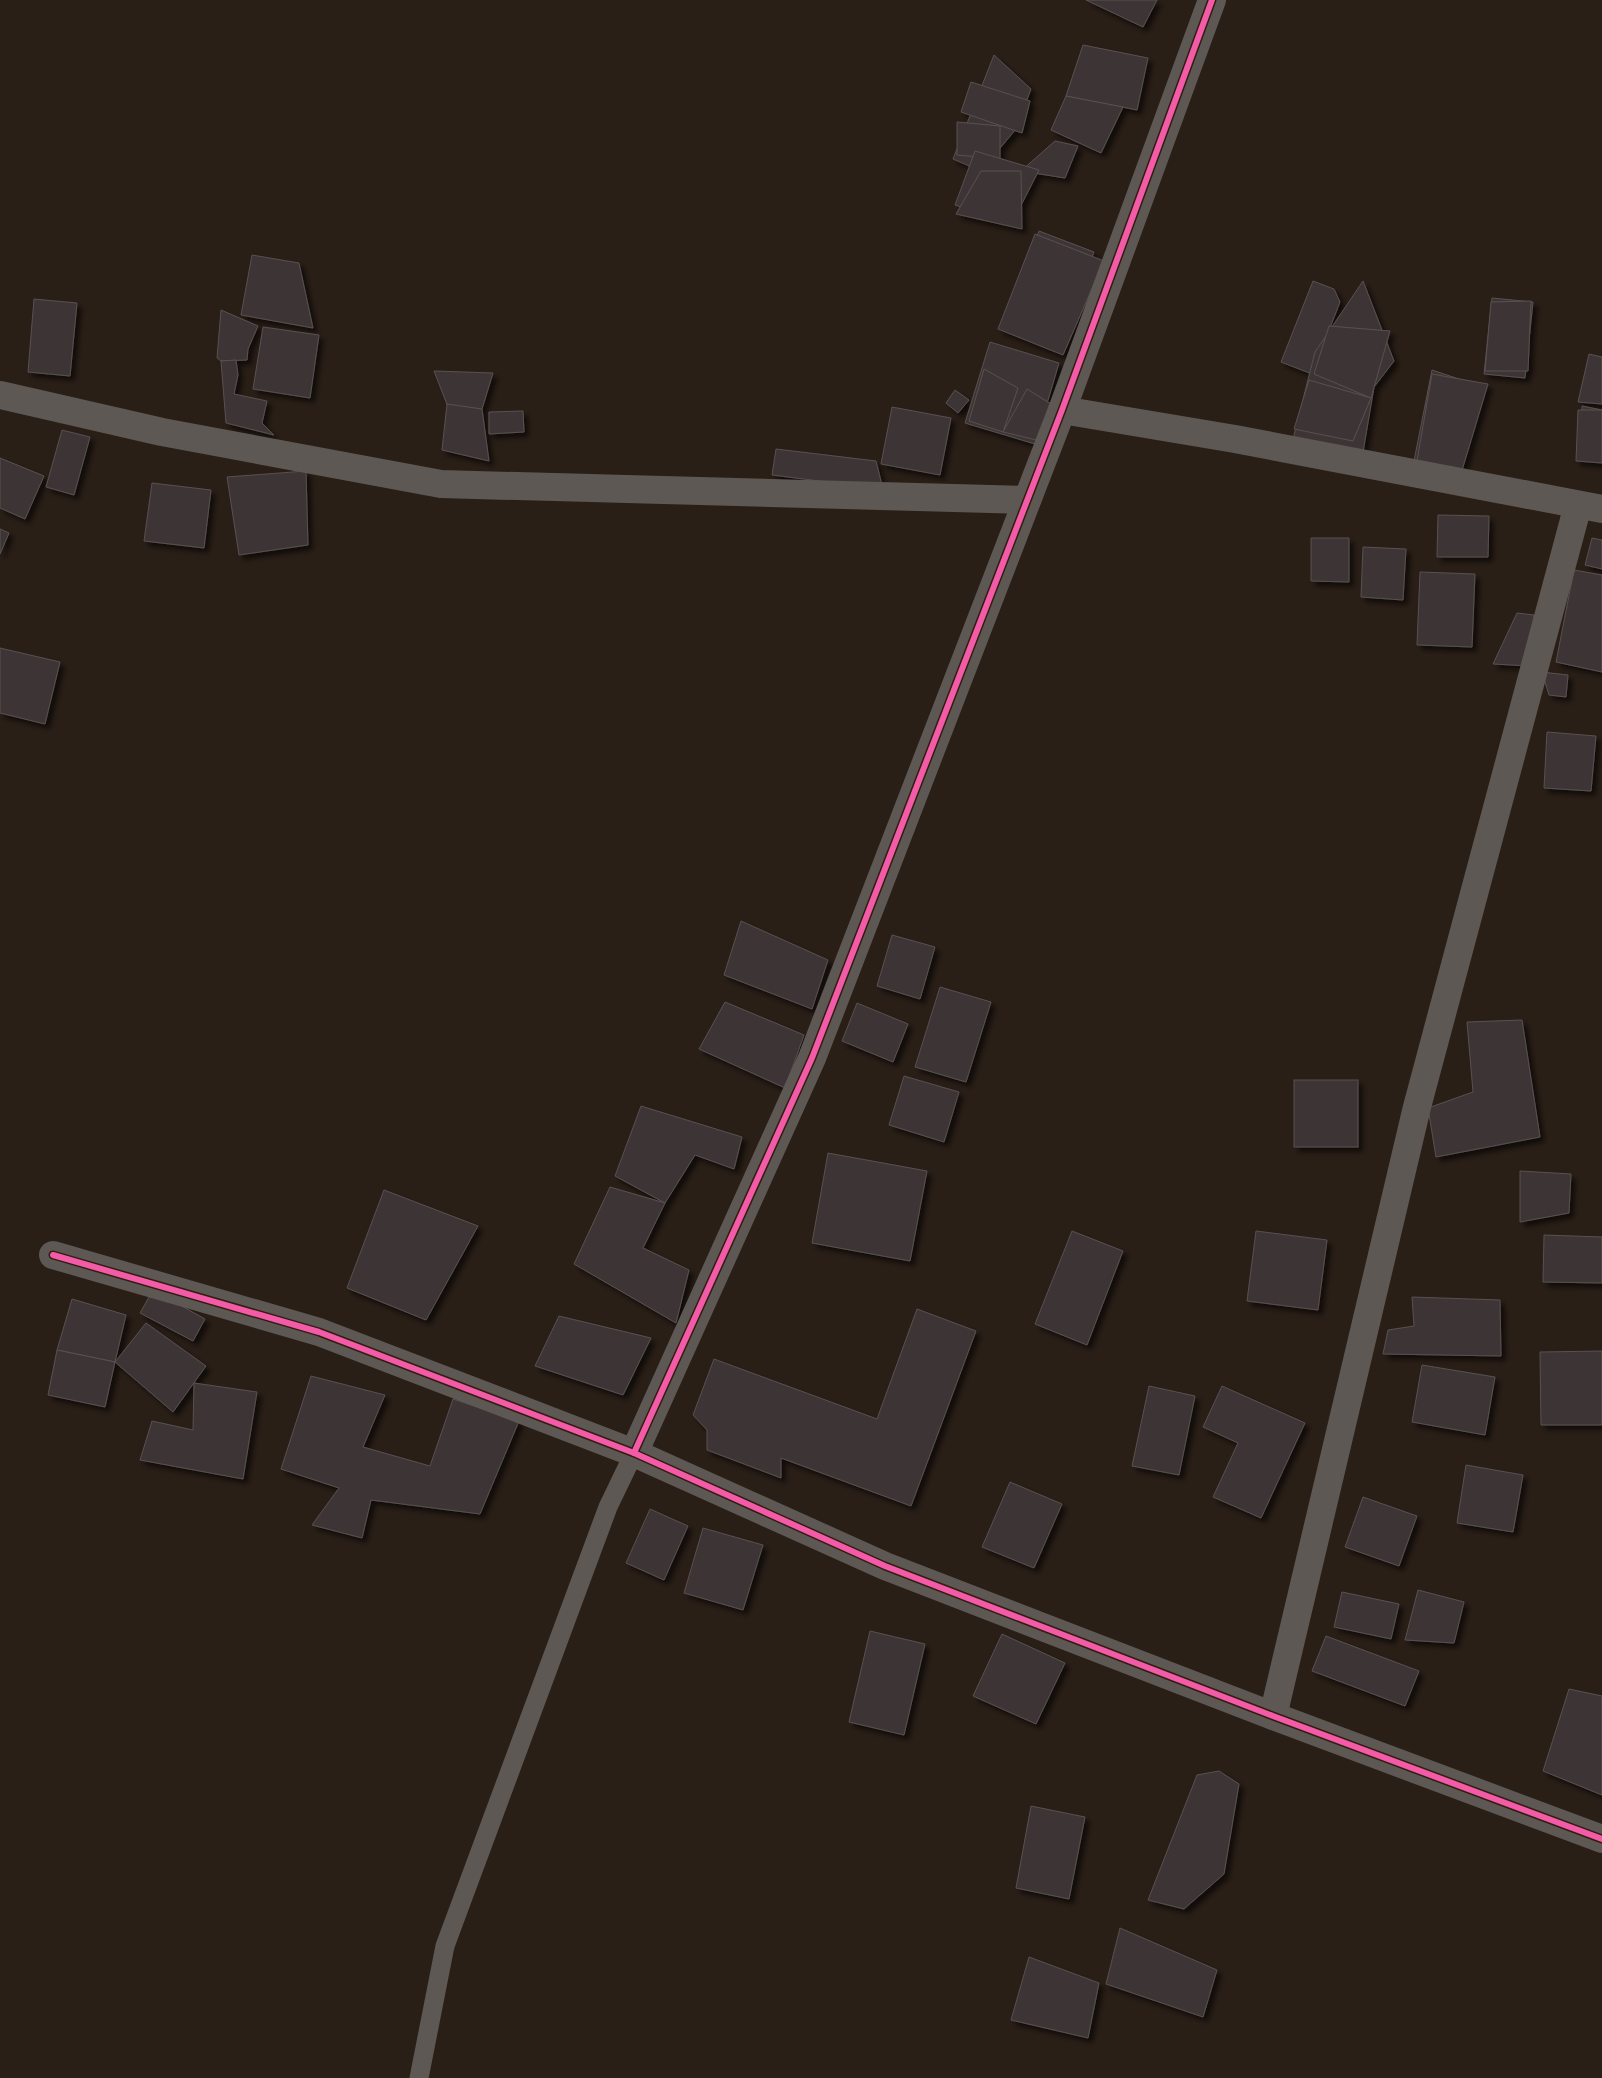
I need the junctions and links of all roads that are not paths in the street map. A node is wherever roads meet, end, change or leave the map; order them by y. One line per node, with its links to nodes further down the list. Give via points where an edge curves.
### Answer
1 (1212, 0): 3 (street)
2 (0, 395): 4 (street, via 162,432 441,484)
3 (1062, 410): 4 (street); 5 (street, via 1235,439)
4 (1027, 500): 7 (street, via 812,1058)
5 (1590, 507): 8 (street, via 1416,1107)
6 (53, 1255): 7 (street, via 319,1332)
7 (634, 1453): 8 (street, via 885,1566); 10 (lane, via 608,1507 444,1946)
8 (1274, 1716): 9 (street)
9 (1602, 1838)
10 (419, 2078)

